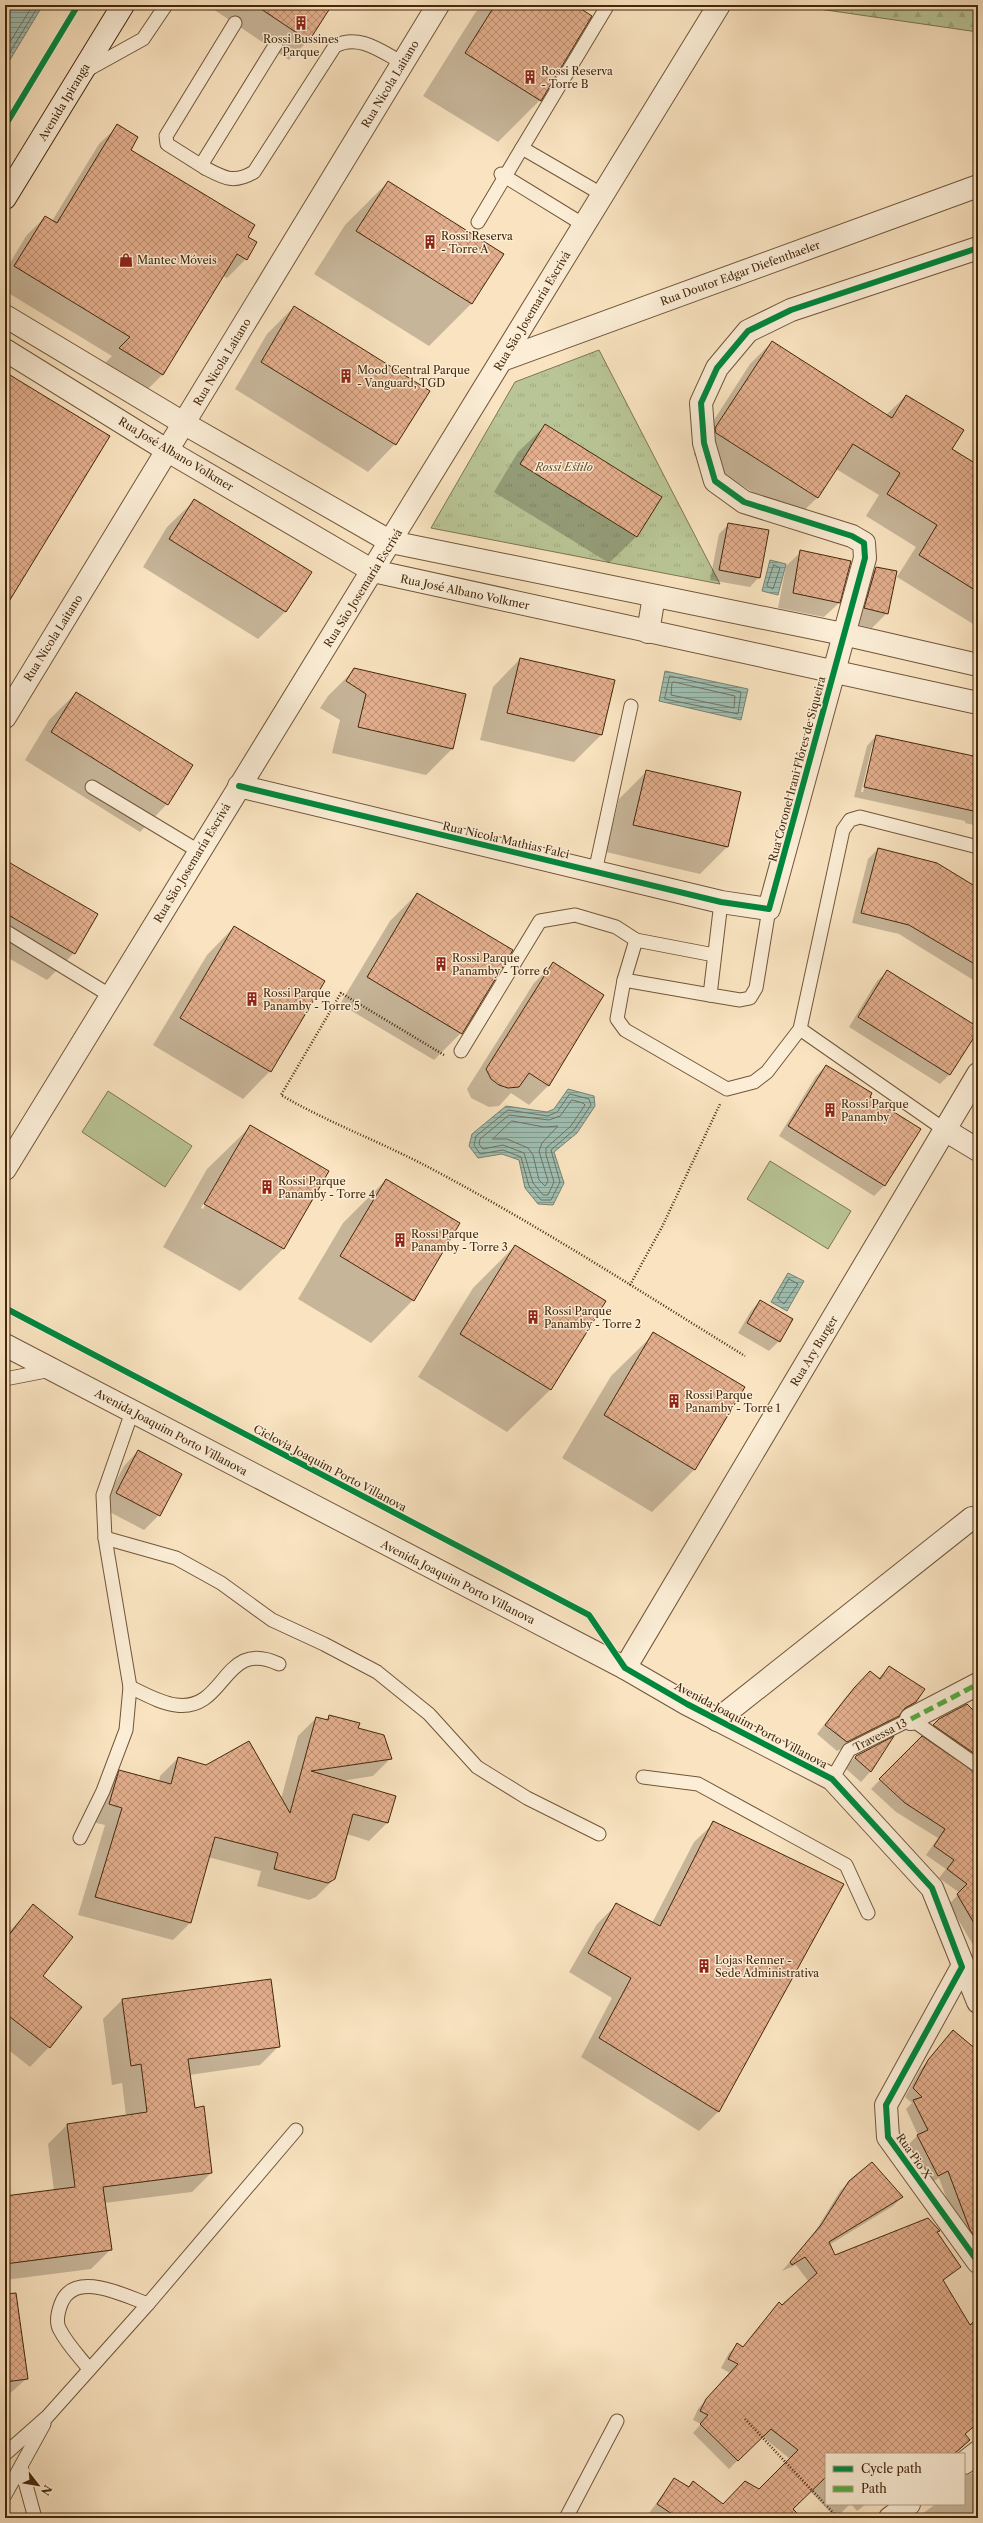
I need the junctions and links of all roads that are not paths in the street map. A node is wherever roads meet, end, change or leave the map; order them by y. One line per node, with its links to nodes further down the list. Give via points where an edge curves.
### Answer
1 (122, 5): 9 (street, Avenida Ipiranga)
2 (166, 5): 9 (lane, via 143,39)
3 (438, 5): 8 (street, Rua Nicola Laitano)
4 (605, 5): 10 (lane, via 606,8)
5 (719, 5): 14 (street, Rua São Josemaría Escrivá)
6 (235, 23): 11 (lane, via 166,136 167,144)
7 (276, 44): 11 (lane, via 206,155 203,162)
8 (402, 63): 11 (lane, via 364,42 342,42 335,46 254,172 237,180 226,180); 22 (street, Rua Nicola Laitano)
9 (82, 72): 15 (street, Avenida Ipiranga)
10 (522, 148): 12 (lane); 14 (lane)
11 (205, 168)
12 (503, 175): 16 (lane); 17 (lane)
13 (978, 186): 21 (street, Rua Doutor Edgar Diefenthaeler)
14 (603, 195): 17 (street, Rua São Josemaría Escrivá)
15 (5, 198)
16 (478, 222)
17 (584, 225): 21 (street, Rua São Josemaría Escrivá)
18 (978, 248): 28 (street, Rua Coronel Irani Flôres de Siqueira, via 791,310 748,331 717,368 701,403 704,443 715,481 744,502 852,536 864,543 866,558)
19 (5, 316): 22 (street)
20 (5, 350): 23 (street, Rua José Albano Volkmer)
21 (502, 360): 24 (street, Rua São Josemaría Escrivá)
22 (185, 424): 23 (street, Rua Nicola Laitano); 24 (street)
23 (168, 451): 25 (street, Rua José Albano Volkmer); 33 (street, Rua Nicola Laitano)
24 (391, 542): 25 (street, Rua São Josemaría Escrivá); 26 (street)
25 (373, 571): 27 (street, Rua José Albano Volkmer); 34 (street, Rua São Josemaría Escrivá)
26 (654, 596): 27 (street); 28 (street)
27 (648, 632): 30 (street, Rua José Albano Volkmer)
28 (843, 634): 29 (street); 30 (street, Rua Coronel Irani Flôres de Siqueira)
29 (978, 665)
30 (834, 673): 31 (street, Rua José Albano Volkmer); 40 (street, Rua Coronel Irani Flôres de Siqueira)
31 (978, 703)
32 (631, 706): 38 (lane)
33 (5, 717)
34 (239, 786): 37 (street, Rua São Josemaría Escrivá); 38 (street, Rua Nicola Mathias Falci)
35 (92, 787): 37 (lane)
36 (978, 847): 47 (lane, via 860,817 850,820 842,830)
37 (200, 852): 46 (street, Rua São Josemaría Escrivá)
38 (595, 872): 39 (street, Rua Nicola Mathias Falci)
39 (721, 902): 40 (street, Rua Nicola Mathias Falci); 43 (lane)
40 (769, 910): 45 (lane, via 756,988 750,998 740,1000)
41 (5, 931): 46 (lane)
42 (636, 940): 43 (lane); 44 (lane); 48 (lane, via 616,927 575,915 540,921)
43 (714, 956): 45 (lane)
44 (624, 980): 45 (lane); 47 (lane, via 617,1019 625,1030 727,1089 754,1082 768,1072)
45 (710, 995)
46 (111, 996): 52 (street, Rua São Josemaría Escrivá)
47 (800, 1029): 50 (lane)
48 (461, 1051)
49 (978, 1074): 50 (street, Rua Ary Burger)
50 (945, 1130): 51 (street); 60 (street, Rua Ary Burger)
51 (978, 1150)
52 (5, 1170)
53 (5, 1344): 54 (street, Avenida Joaquim Porto Villanova)
54 (51, 1370): 55 (lane); 56 (street, Avenida Joaquim Porto Villanova)
55 (5, 1379)
56 (132, 1412): 58 (lane, via 104,1495); 60 (street, Avenida Joaquim Porto Villanova)
57 (972, 1518): 64 (street)
58 (105, 1538): 62 (lane); 68 (lane, via 176,1558 221,1583 272,1620 377,1672 429,1714 477,1767 527,1798)
59 (279, 1664): 62 (lane, via 268,1658 255,1656 244,1660 235,1666 211,1694 193,1704 177,1706 159,1701)
60 (625, 1668): 64 (street, Avenida Joaquim Porto Villanova)
61 (978, 1684): 63 (street)
62 (130, 1687): 69 (lane, via 126,1730 103,1791)
63 (911, 1719): 65 (lane, Travessa 13); 67 (lane, Travessa 13, via 849,1750)
64 (717, 1720): 67 (street, Avenida Joaquim Porto Villanova)
65 (978, 1766)
66 (643, 1778): 70 (lane, via 698,1784 846,1865)
67 (832, 1779): 71 (street, Avenida Joaquim Porto Villanova, via 932,1888)
68 (599, 1834)
69 (80, 1838)
70 (868, 1913)
71 (962, 1967): 72 (street, Avenida Joaquim Porto Villanova); 74 (street, Rua Pio X, via 886,2105 888,2138)
72 (978, 2002)
73 (296, 2130): 75 (lane)
74 (978, 2262)
75 (148, 2304): 76 (lane); 76 (lane, via 98,2286 78,2286 63,2298 57,2314 59,2329)
76 (89, 2369): 77 (lane)
77 (47, 2418): 80 (lane); 82 (lane)
78 (617, 2421): 86 (lane)
79 (978, 2452): 81 (street)
80 (5, 2454)
81 (965, 2462)
82 (21, 2466): 83 (lane); 85 (lane)
83 (5, 2495)
84 (908, 2505): 87 (street)
85 (35, 2518)
86 (566, 2518)
87 (890, 2518)

